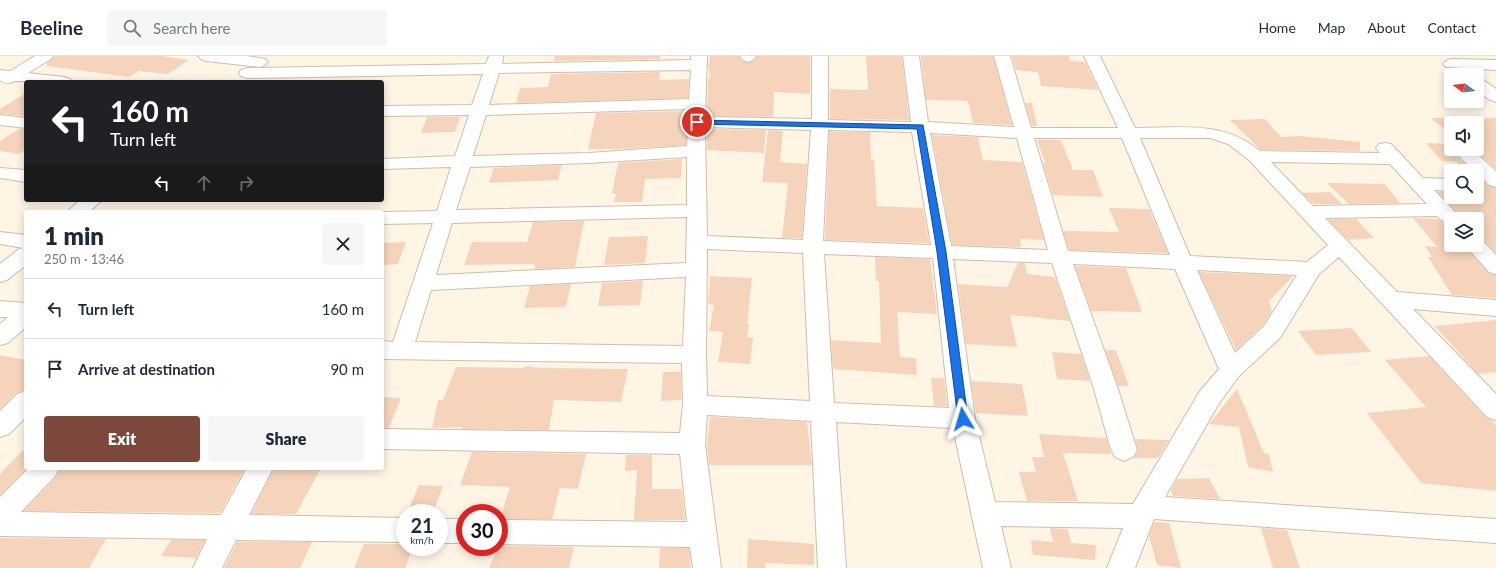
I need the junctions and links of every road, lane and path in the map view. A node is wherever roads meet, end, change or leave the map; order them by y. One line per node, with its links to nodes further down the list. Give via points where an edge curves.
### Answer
1 (46, 56): 14 (street)
2 (206, 56): 7 (street)
3 (820, 56): 23 (street)
4 (911, 56): 24 (street)
5 (1002, 56): 25 (street)
6 (1092, 56): 26 (street)
7 (264, 59): 13 (street)
8 (699, 60): 10 (street); 20 (street)
9 (1446, 60): 11 (street); 12 (street)
10 (494, 63): 13 (street); 18 (street)
11 (1496, 65)
12 (1457, 68)
13 (242, 78)
14 (4, 79): 15 (street)
15 (24, 80)
16 (1484, 88): 17 (street)
17 (1496, 97)
18 (479, 110): 19 (street); 20 (street); 32 (street)
19 (384, 111)
20 (698, 113): 23 (street); 28 (street)
21 (0, 120): 22 (street)
22 (24, 123)
23 (820, 124): 24 (street); 52 (street)
24 (920, 127): 25 (street); 54 (street)
25 (1025, 133): 26 (street); 57 (street)
26 (1129, 133): 29 (street, via 1210,133 1227,136); 58 (street)
27 (1382, 145): 31 (street)
28 (696, 151): 32 (street, via 589,158); 43 (street)
29 (1255, 156): 31 (street); 44 (street)
30 (1469, 156): 36 (street)
31 (1395, 158): 37 (street)
32 (462, 161): 33 (street); 47 (street)
33 (384, 164)
34 (0, 174): 35 (street)
35 (24, 176)
36 (1496, 181)
37 (1418, 183): 38 (street); 45 (street)
38 (1444, 185)
39 (1484, 186): 40 (street)
40 (1496, 187)
41 (90, 202): 42 (street)
42 (80, 210)
43 (696, 211): 47 (street); 51 (street)
44 (1307, 212): 46 (street); 53 (street)
45 (1445, 212)
46 (1444, 214)
47 (444, 216): 48 (street); 63 (street)
48 (384, 218)
49 (0, 238): 50 (street)
50 (24, 242)
51 (697, 242): 52 (street); 60 (street)
52 (813, 246): 54 (street); 76 (street)
53 (1339, 246): 61 (street); 64 (street)
54 (942, 252): 57 (street); 77 (street)
55 (1482, 252): 59 (street)
56 (24, 256): 62 (street)
57 (1060, 257): 58 (street); 81 (street, via 1106,389)
58 (1183, 263): 61 (street); 72 (street)
59 (1496, 267)
60 (696, 269): 63 (street); 71 (street)
61 (1312, 269): 72 (street, via 1272,332)
62 (0, 275)
63 (423, 283): 70 (street)
64 (1390, 298): 65 (street); 75 (street)
65 (1496, 308)
66 (0, 309): 67 (street)
67 (24, 311)
68 (24, 316): 69 (street)
69 (0, 337)
70 (392, 350): 71 (street)
71 (694, 355): 74 (street)
72 (1232, 370): 84 (street, via 1209,398)
73 (24, 404): 78 (street)
74 (695, 405): 76 (street); 80 (street)
75 (1496, 410)
76 (822, 411): 77 (street); 95 (street)
77 (963, 419): 85 (street)
78 (0, 427)
79 (384, 439): 80 (street)
80 (692, 444): 92 (street)
81 (1124, 450)
82 (44, 470): 86 (street)
83 (259, 470): 88 (street)
84 (1144, 511): 85 (street); 90 (street); 97 (street)
85 (985, 514): 96 (street)
86 (0, 515)
87 (0, 524): 88 (street)
88 (228, 527): 89 (street); 93 (street)
89 (396, 530)
90 (1496, 531)
91 (508, 532): 92 (street)
92 (702, 536): 94 (street)
93 (206, 568)
94 (707, 568)
95 (832, 568)
96 (997, 568)
97 (1121, 568)

